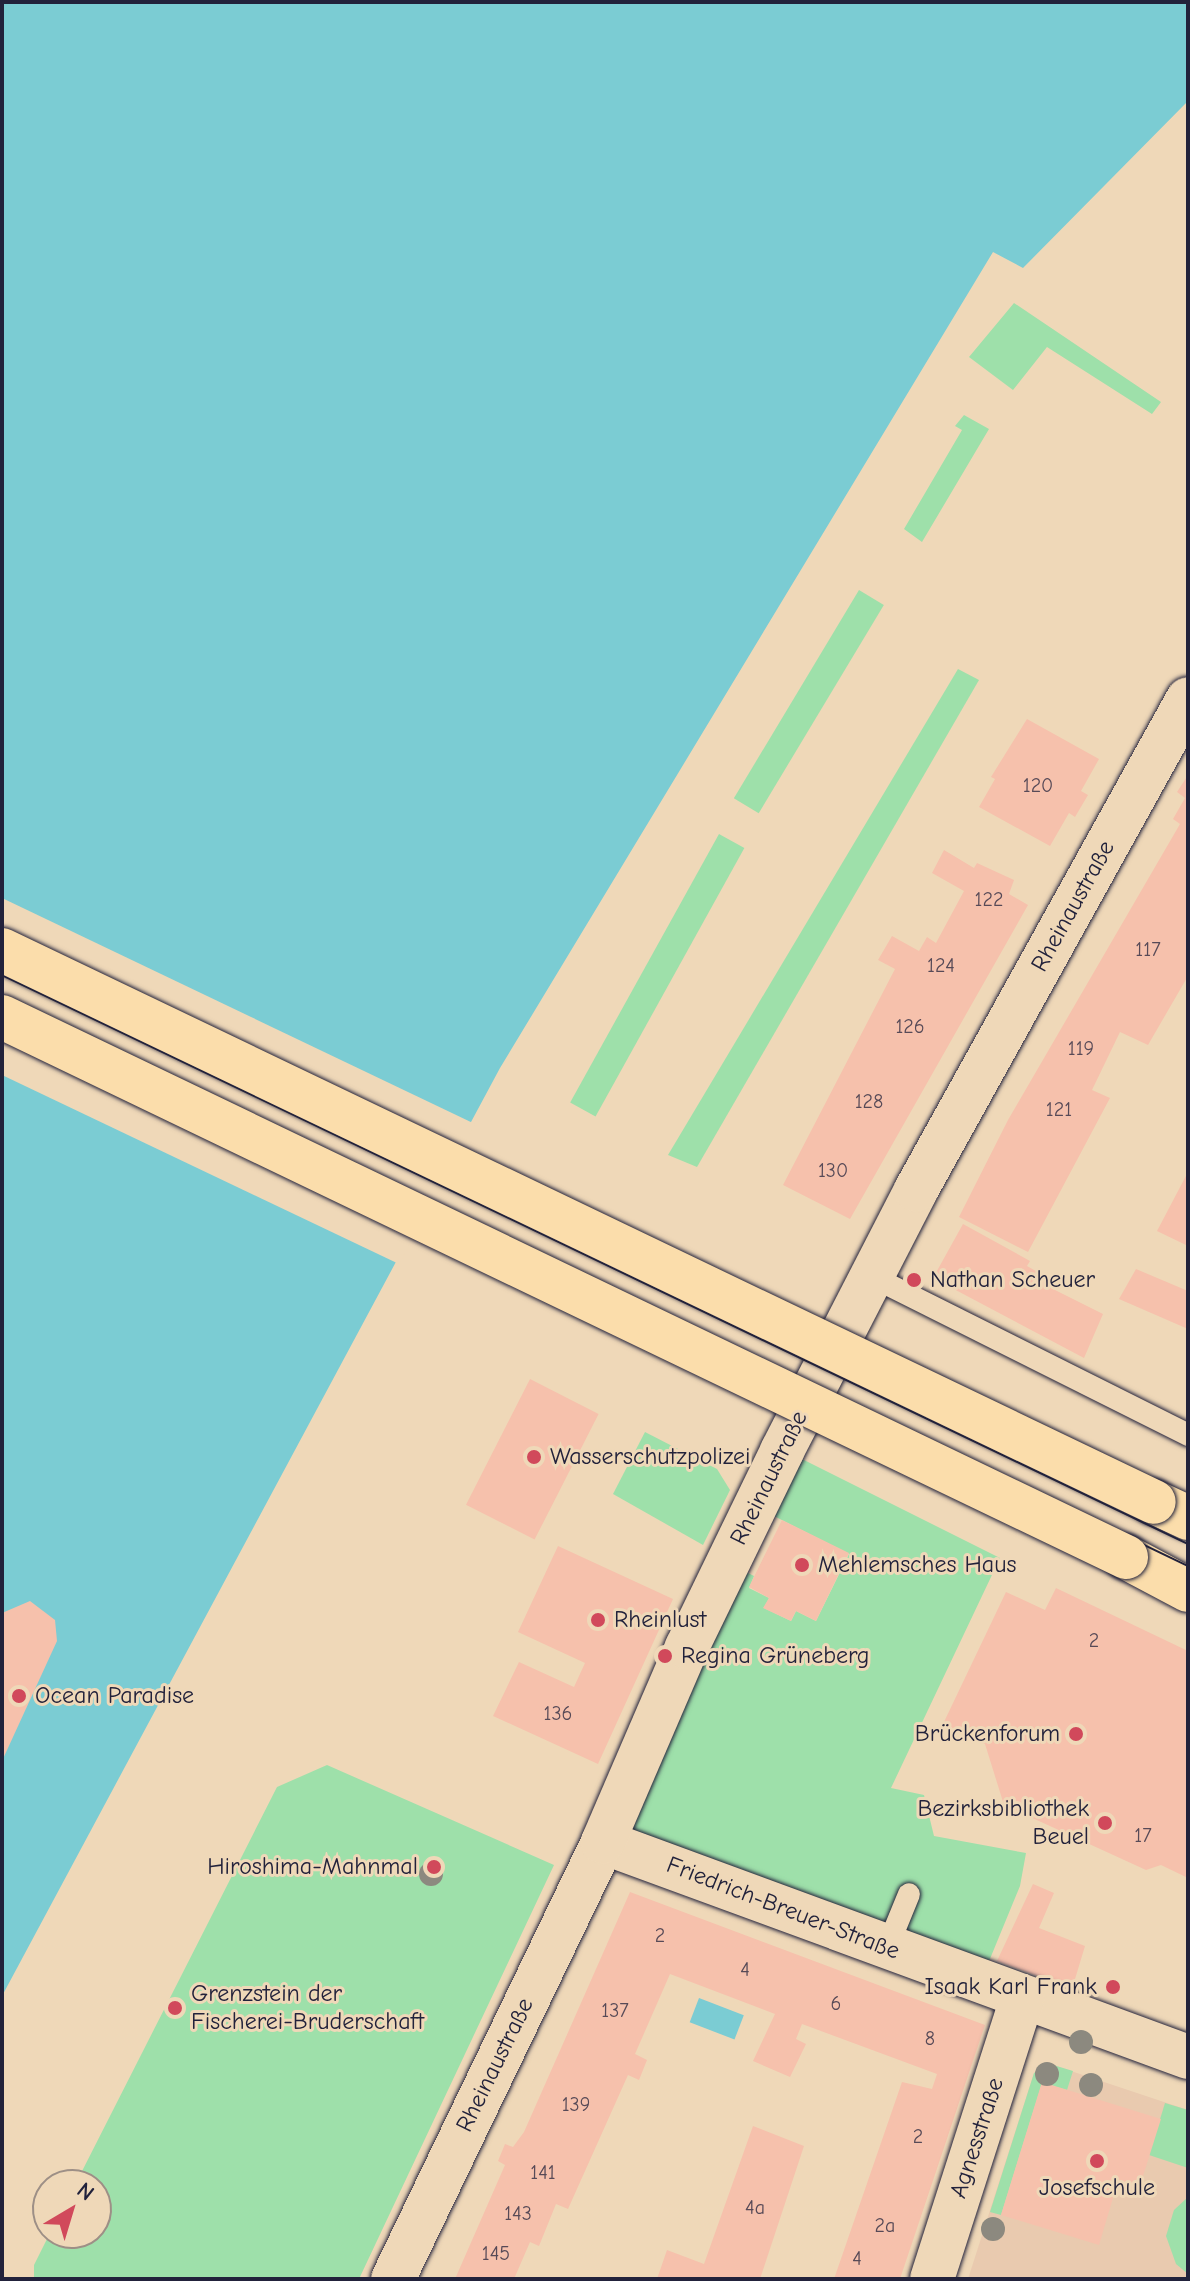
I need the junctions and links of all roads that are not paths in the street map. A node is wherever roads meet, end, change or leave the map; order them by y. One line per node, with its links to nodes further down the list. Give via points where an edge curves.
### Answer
1 (1188, 699): 4 (street, Rheinaustraße)
2 (2, 950): 6 (main road, bridge)
3 (2, 1017): 7 (main road, bridge)
4 (871, 1276): 5 (lane); 8 (street, Rheinaustraße, via 687,1647)
5 (1188, 1435)
6 (1171, 1510)
7 (1188, 1590)
8 (603, 1842): 10 (street, Friedrich-Breuer-Straße); 13 (street, Rheinaustraße)
9 (909, 1894): 10 (lane)
10 (887, 1948): 11 (street, Friedrich-Breuer-Straße)
11 (1022, 1998): 12 (street, Friedrich-Breuer-Straße); 14 (street, Agnesstraße)
12 (1188, 2057)
13 (393, 2279)
14 (932, 2279)

